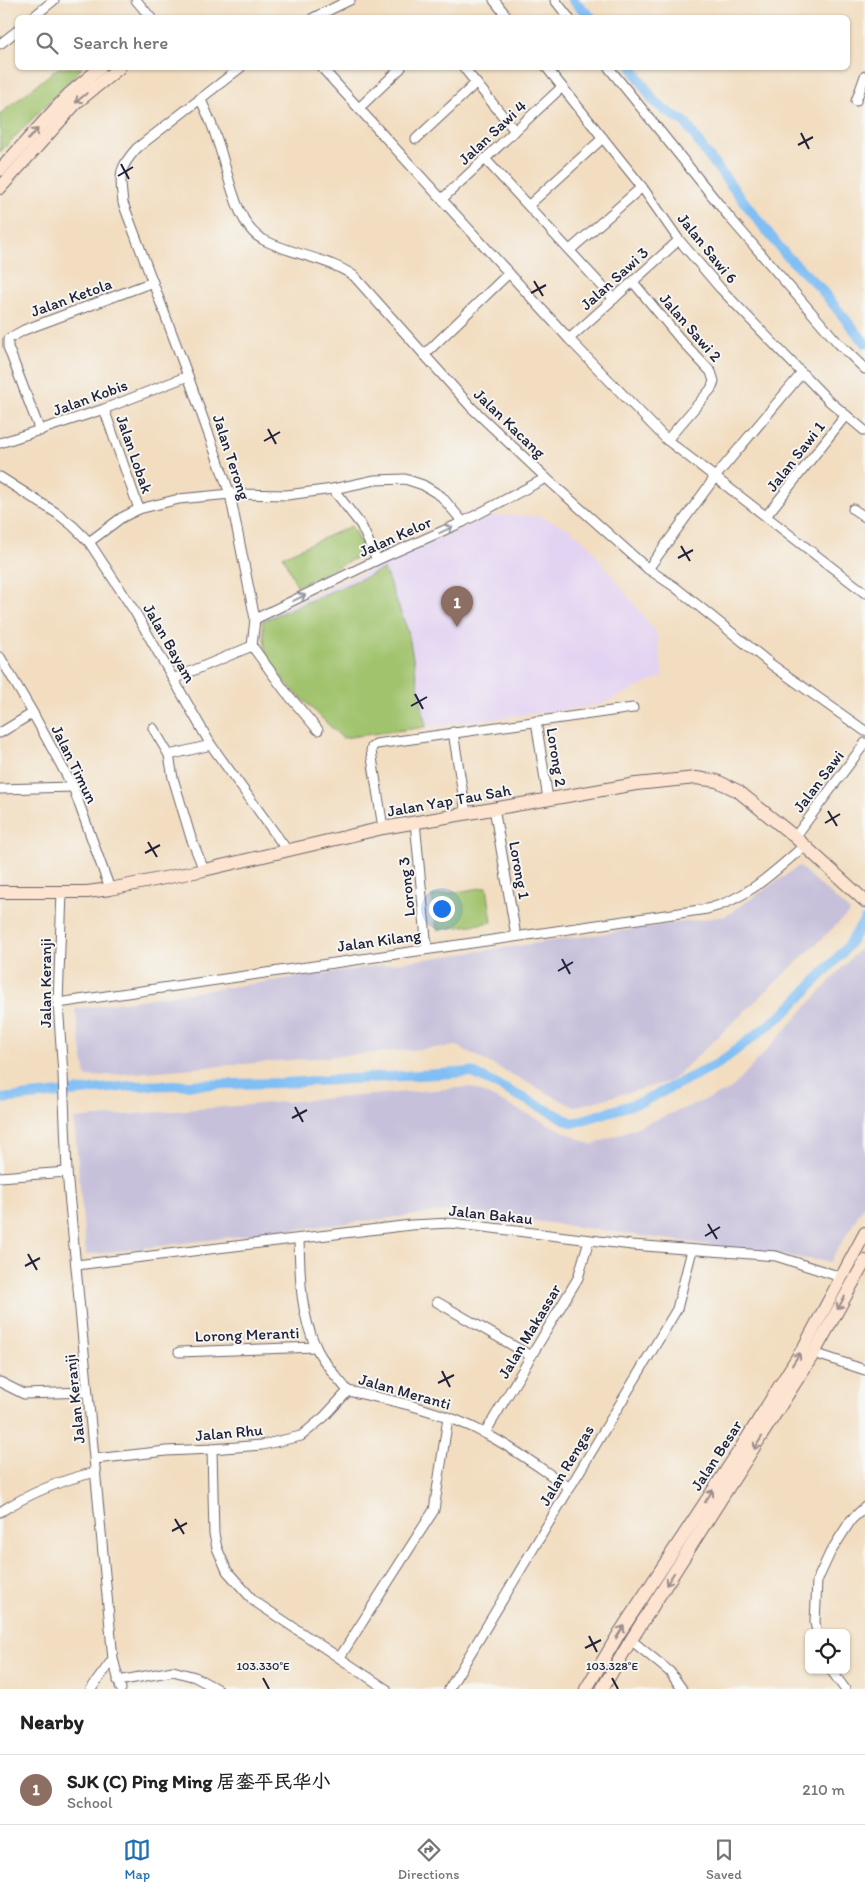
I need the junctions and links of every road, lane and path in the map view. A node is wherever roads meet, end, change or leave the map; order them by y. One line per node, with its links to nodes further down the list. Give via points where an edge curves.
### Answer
1 (54, 0): 6 (street)
2 (136, 0): 7 (street)
3 (350, 0): 8 (street)
4 (494, 0): 9 (street)
5 (555, 0): 10 (street)
6 (36, 15)
7 (148, 15)
8 (319, 15)
9 (506, 15)
10 (567, 15)
11 (15, 32): 12 (street)
12 (0, 44)
13 (98, 70): 31 (street, one-way to 13, via 69,94)
14 (117, 70): 33 (street, one-way to 33, via 77,102)
15 (237, 70): 24 (street, Jalan Terong)
16 (324, 70): 26 (street)
17 (398, 70): 26 (street)
18 (466, 70): 22 (street)
19 (549, 70): 23 (street, Jalan Sawi 6)
20 (611, 70): 44 (street, via 730,218 838,343)
21 (865, 76): 25 (street)
22 (476, 83): 27 (street); 29 (street)
23 (562, 87): 27 (street, Jalan Sawi 4); 28 (street, Jalan Sawi 6)
24 (200, 98): 39 (street, Jalan Terong, via 137,148 126,160 120,176 123,203); 43 (street, Jalan Kacang, via 216,136 240,214 250,230 263,240 354,276)
25 (856, 101)
26 (358, 108): 34 (street)
27 (515, 131): 30 (street, Jalan Sawi 4)
28 (603, 138): 32 (street, Jalan Sawi 6); 35 (street)
29 (416, 139)
30 (485, 159): 34 (street, Jalan Sawi 4); 35 (street)
31 (0, 170)
32 (642, 187): 36 (street, Jalan Sawi 6); 37 (street)
33 (0, 188)
34 (442, 199): 38 (street)
35 (529, 205): 37 (street)
36 (679, 240): 40 (street, Jalan Sawi 3); 45 (street, Jalan Sawi 6)
37 (570, 250): 41 (street)
38 (509, 273): 42 (street); 43 (street)
39 (153, 282): 46 (street, Jalan Terong); 49 (street, Jalan Ketola, via 24,330 8,339 8,347)
40 (633, 282): 41 (street, Jalan Sawi 3); 51 (street, Jalan Sawi 2, via 711,372 714,381 711,389)
41 (614, 299): 42 (street, Jalan Sawi 3)
42 (569, 339): 51 (street)
43 (424, 355): 55 (street, Jalan Kacang, via 472,408)
44 (865, 369)
45 (802, 373): 48 (street, Jalan Sawi 6); 53 (street)
46 (188, 376): 47 (street, Jalan Kobis); 57 (street, Jalan Terong)
47 (104, 409): 49 (street, Jalan Kobis); 58 (street, Jalan Lobak)
48 (846, 415): 50 (street, Jalan Sawi 6); 60 (street, Jalan Sawi 1)
49 (40, 431): 52 (street, Jalan Kobis)
50 (865, 431)
51 (668, 440): 53 (street)
52 (0, 443)
53 (716, 476): 60 (street); 65 (street)
54 (0, 477): 63 (street, Jalan Bayam, via 58,514)
55 (546, 478): 62 (street, Jalan Kelor); 65 (street, Jalan Kacang)
56 (333, 489): 57 (street, via 287,495); 62 (street, via 375,480 405,479 424,485 441,496); 64 (street, via 361,525)
57 (230, 494): 58 (street, via 179,499); 67 (street, Jalan Terong)
58 (139, 509): 63 (street)
59 (853, 509): 61 (street)
60 (767, 515): 66 (street)
61 (865, 518)
62 (463, 522): 64 (street, Jalan Kelor, one-way to 62)
63 (89, 542): 70 (street, Jalan Bayam, via 135,612)
64 (377, 560): 67 (street, Jalan Kelor, one-way to 64)
65 (648, 569): 76 (street, Jalan Kacang, via 772,665)
66 (865, 592)
67 (255, 619): 68 (street, Jalan Terong)
68 (252, 646): 70 (street); 75 (street)
69 (0, 657): 72 (street, Jalan Timun)
70 (173, 679): 80 (street, Jalan Bayam)
71 (634, 708): 73 (street)
72 (33, 713): 78 (street); 82 (street, Jalan Timun)
73 (536, 720): 77 (street); 84 (street, Lorong 2)
74 (153, 728): 81 (street)
75 (318, 730)
76 (865, 731)
77 (453, 732): 86 (street); 88 (street, via 372,746)
78 (0, 733)
79 (865, 743): 89 (street, Jalan Sawi)
80 (210, 746): 81 (street); 90 (street, Jalan Bayam)
81 (169, 755): 91 (street, via 191,838)
82 (73, 787): 83 (street); 92 (street, Jalan Timun)
83 (0, 789)
84 (548, 798): 85 (street, Jalan Yap Tau Sah); 89 (street, Jalan Yap Tau Sah, via 636,784 696,778 716,781 738,791)
85 (494, 808): 86 (street, Jalan Yap Tau Sah); 96 (street, Lorong 1)
86 (466, 813): 87 (street, Jalan Yap Tau Sah)
87 (415, 822): 88 (street, Jalan Yap Tau Sah); 97 (street, Lorong 3)
88 (383, 828): 90 (street, Jalan Yap Tau Sah)
89 (800, 841): 95 (street, Jalan Yap Tau Sah); 96 (street, Jalan Kilang, via 758,886 723,905)
90 (287, 850): 91 (street, Jalan Yap Tau Sah)
91 (204, 870): 92 (street, Jalan Yap Tau Sah)
92 (110, 889): 94 (street, Jalan Yap Tau Sah)
93 (0, 892): 94 (street, Jalan Yap Tau Sah)
94 (62, 892): 98 (street, Jalan Keranji)
95 (864, 901)
96 (516, 936): 97 (street, Jalan Kilang)
97 (428, 948): 98 (street, Jalan Kilang)
98 (58, 1002): 99 (street, Jalan Keranji)
99 (67, 1172): 100 (street); 106 (street, Jalan Keranji)
100 (0, 1177)
101 (865, 1233): 107 (street, Jalan Besar)
102 (299, 1239): 103 (street, Jalan Bakau, via 451,1223); 106 (street, Jalan Bakau); 109 (street, Jalan Meranti, via 300,1288)
103 (589, 1240): 104 (street, Jalan Bakau); 112 (street, Jalan Makassar, via 578,1278)
104 (692, 1250): 107 (street, Jalan Bakau, via 776,1256); 122 (street, Jalan Rengas, via 677,1309)
105 (865, 1261): 111 (street, Jalan Besar, one-way to 111)
106 (76, 1266): 116 (street, Jalan Keranji)
107 (841, 1277): 135 (street, Jalan Besar, one-way to 107, via 804,1348)
108 (437, 1302): 112 (street)
109 (316, 1347): 110 (street, Lorong Meranti); 115 (street, Jalan Meranti)
110 (179, 1352)
111 (814, 1353): 113 (street); 126 (street, Jalan Besar, one-way to 126)
112 (531, 1356): 118 (street, Jalan Makassar)
113 (865, 1370)
114 (0, 1382): 116 (street, via 24,1394)
115 (348, 1391): 117 (street, Jalan Meranti, via 395,1401); 119 (street, Jalan Rhu, via 301,1436 262,1445)
116 (88, 1392): 120 (street, Jalan Keranji)
117 (448, 1418): 118 (street, Jalan Meranti); 127 (street, via 434,1510)
118 (485, 1433): 122 (street, Jalan Meranti)
119 (212, 1450): 120 (street, Jalan Rhu, via 166,1451); 127 (street, via 214,1534 228,1572 254,1601)
120 (95, 1459): 121 (street, Jalan Keranji)
121 (96, 1472): 124 (street, via 59,1482); 128 (street, Jalan Keranji)
122 (570, 1488): 134 (street, Jalan Rengas)
123 (865, 1507): 125 (street, via 850,1520 817,1581)
124 (0, 1512)
125 (816, 1629)
126 (631, 1640): 136 (street, Jalan Besar); 137 (street, via 670,1672)
127 (340, 1657): 133 (street)
128 (113, 1659): 130 (street, Jalan Keranji); 131 (street)
129 (834, 1674): 138 (street)
130 (120, 1685): 132 (street, via 173,1671 195,1677)
131 (91, 1689)
132 (217, 1689)
133 (386, 1689)
134 (449, 1689)
135 (586, 1689)
136 (602, 1689)
137 (682, 1689)
138 (845, 1689)

